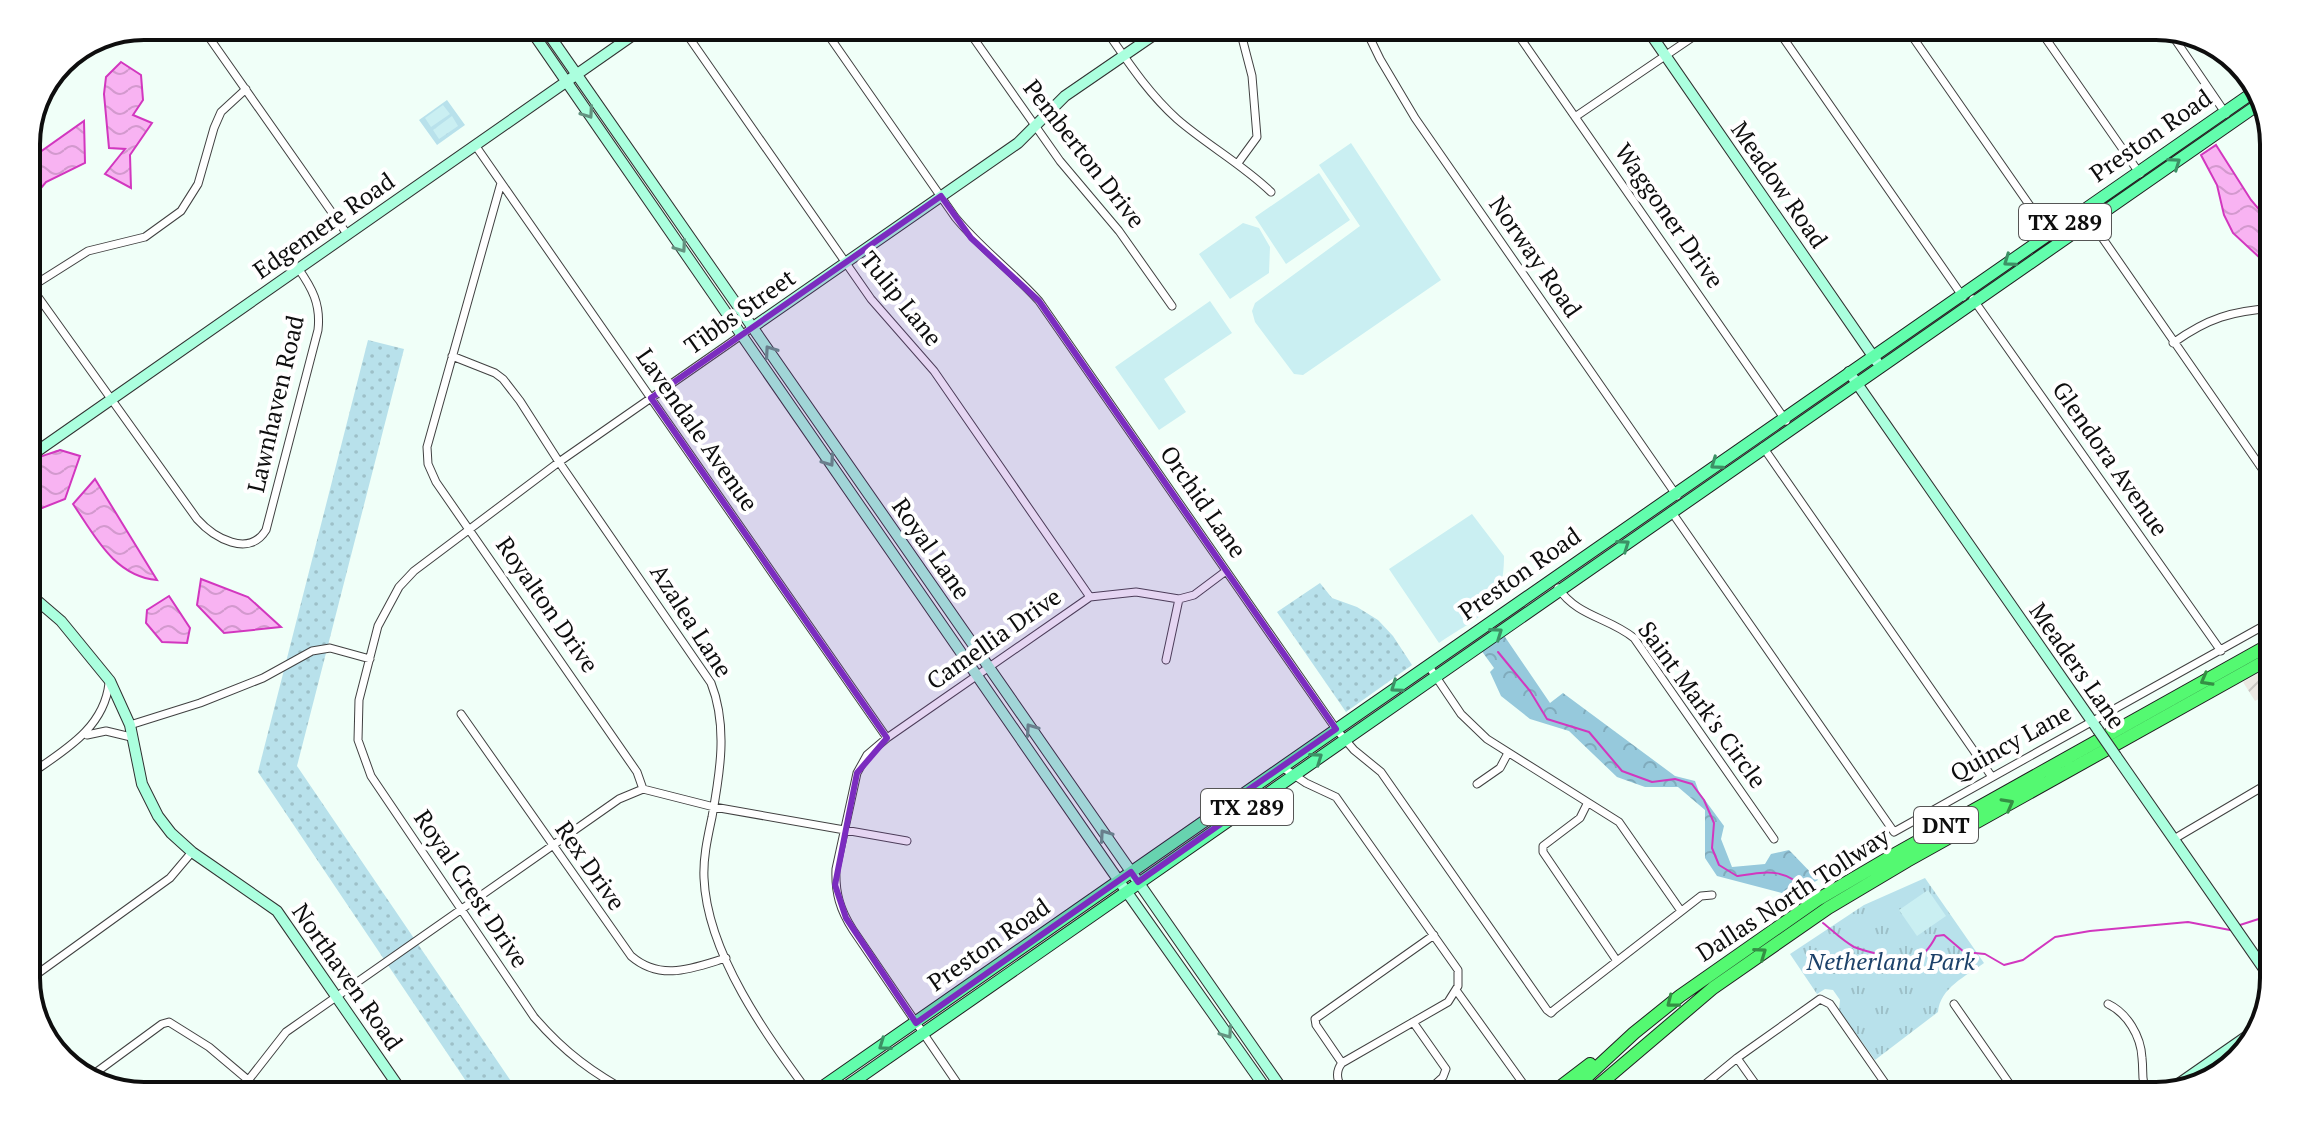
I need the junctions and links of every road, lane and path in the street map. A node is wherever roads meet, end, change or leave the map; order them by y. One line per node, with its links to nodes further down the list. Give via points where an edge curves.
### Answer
1 (211, 40): 22 (street)
2 (540, 40): 21 (street, Royal Lane)
3 (551, 40): 21 (street, Royal Lane)
4 (626, 40): 21 (street, Edgemere Road)
5 (691, 40): 43 (street, Tulip Lane)
6 (832, 40): 35 (street, Orchid Lane)
7 (975, 40): 28 (street, Pemberton Drive)
8 (1113, 40): 19 (street)
9 (1146, 40): 19 (street, Tibbs Street)
10 (1243, 40): 30 (street, via 1257,137)
11 (1371, 40): 68 (street, Norway Road, via 1415,118)
12 (1522, 40): 26 (street, Waggoner Drive)
13 (1655, 40): 20 (street, Meadow Road)
14 (1689, 40): 20 (street)
15 (1785, 40): 46 (street, Glendora Avenue)
16 (1915, 40): 40 (street)
17 (2047, 40): 31 (street)
18 (2177, 42): 25 (street)
19 (1124, 55): 28 (street, Tibbs Street, via 1065,96); 30 (street, via 1159,102)
20 (1666, 56): 26 (street); 54 (street, Meadow Road)
21 (571, 78): 29 (street, Edgemere Road); 36 (street, Royal Lane); 37 (street, Royal Lane, one-way to 37)
22 (246, 89): 41 (street); 45 (street, via 217,119 198,184 181,211 145,237 88,251)
23 (2248, 96): 25 (main road, Preston Road / TX 289)
24 (2253, 108): 27 (main road, Preston Road / TX 289)
25 (2225, 112): 27 (street); 31 (main road, Preston Road / TX 289)
26 (1575, 117): 61 (street, Waggoner Drive)
27 (2232, 123): 33 (main road, Preston Road / TX 289, one-way to 27)
28 (1035, 125): 35 (street, Tibbs Street, via 1018,143); 49 (street, Pemberton Drive)
29 (475, 145): 32 (street, Lavendale Avenue); 41 (street, Edgemere Road)
30 (1238, 163): 34 (street)
31 (2138, 172): 33 (street); 38 (main road, Preston Road / TX 289)
32 (501, 183): 55 (street, Royalton Drive); 59 (street, Lavendale Avenue)
33 (2146, 183): 39 (main road, Preston Road / TX 289)
34 (1271, 192)
35 (941, 196): 43 (street, Tibbs Street); 75 (street, Orchid Lane, via 971,238 1039,301)
36 (665, 200): 37 (street); 51 (street, Royal Lane)
37 (654, 208): 52 (street, Royal Lane, one-way to 52)
38 (2083, 210): 39 (street); 40 (main road, Preston Road / TX 289)
39 (2091, 221): 42 (main road, Preston Road / TX 289); 53 (street)
40 (2049, 233): 42 (street); 46 (main road, Preston Road / TX 289, one-way to 46)
41 (347, 234): 44 (street, Edgemere Road)
42 (2057, 244): 48 (main road, Preston Road / TX 289)
43 (846, 263): 51 (street, Tibbs Street); 78 (street, Tulip Lane, via 881,313 934,371)
44 (298, 268): 60 (street, Edgemere Road); 60 (street, Lawnhaven Road, via 315,296 318,330 261,538 250,544 223,539 203,526)
45 (40, 277)
46 (1964, 292): 48 (street, Glendora Avenue); 54 (main road, Preston Road / TX 289)
47 (40, 299): 60 (street)
48 (1972, 304): 56 (main road, Preston Road / TX 289); 83 (street, Glendora Avenue)
49 (1172, 306)
50 (2260, 309): 53 (street, via 2206,322)
51 (753, 327): 52 (street, Tibbs Street); 71 (street, Royal Lane, one-way to 51)
52 (742, 335): 59 (street, Tibbs Street); 72 (street, Royal Lane, one-way to 72)
53 (2173, 343): 67 (street)
54 (1873, 355): 56 (street, Meadow Road); 57 (main road, Preston Road / TX 289)
55 (452, 356): 66 (street, Azalea Lane, via 503,379); 74 (street, Royalton Drive, via 426,456 436,482)
56 (1881, 367): 58 (main road, Preston Road / TX 289)
57 (1849, 372): 58 (street, Meaders Lane); 61 (main road, Preston Road / TX 289)
58 (1858, 384): 62 (main road, Preston Road / TX 289); 93 (street, Meaders Lane)
59 (651, 398): 66 (street, Tibbs Street); 97 (street, Lavendale Avenue)
60 (110, 400): 65 (street, Edgemere Road)
61 (1784, 417): 62 (street, Waggoner Drive); 63 (main road, Preston Road / TX 289)
62 (1792, 429): 64 (main road, Preston Road / TX 289)
63 (1755, 437): 64 (street); 68 (main road, Preston Road / TX 289, one-way to 68)
64 (1764, 448): 70 (main road, Preston Road / TX 289); 103 (street)
65 (40, 449)
66 (559, 462): 74 (street, Tibbs Street); 108 (street, Azalea Lane, via 711,683 722,739)
67 (2260, 466)
68 (1675, 493): 69 (main road, Preston Road / TX 289); 70 (street, Norway Road)
69 (1664, 501): 73 (street); 76 (main road, Preston Road / TX 289)
70 (1683, 504): 73 (main road, Preston Road / TX 289)
71 (876, 505): 72 (street); 87 (street, Royal Lane)
72 (865, 512): 89 (street, Royal Lane)
73 (1672, 512): 77 (main road, Preston Road / TX 289, one-way to 73); 103 (street, Quincy Lane, via 1894,832)
74 (470, 529): 84 (street, Tibbs Street, via 399,587 378,626); 106 (street, Royalton Drive, via 637,772)
75 (1226, 571): 79 (street); 94 (street, Orchid Lane)
76 (1552, 579): 77 (street, Saint Mark's Circle); 88 (main road, Preston Road / TX 289)
77 (1560, 590): 90 (main road, Preston Road / TX 289, one-way to 77); 111 (street, Saint Mark's Circle, via 1583,612 1634,638)
78 (1090, 597): 79 (street, Camellia Drive, via 1136,592); 87 (street, Camellia Drive)
79 (1179, 599): 85 (street)
80 (40, 603): 91 (street, Northaven Road)
81 (2260, 628): 83 (street, Quincy Lane)
82 (2260, 650): 139 (highway, Dallas North Tollway / DNT, one-way to 139, via 1855,876 1739,953)
83 (2221, 651): 93 (street, Quincy Lane)
84 (370, 659): 95 (street, via 330,648 312,651 263,678); 119 (street, Royal Crest Drive, via 357,714 360,750 371,776)
85 (1166, 660)
86 (2260, 664): 148 (highway, Dallas North Tollway / DNT, one-way to 86, via 1713,988 1828,908)
87 (989, 667): 89 (street, Camellia Drive); 116 (street, Royal Lane, one-way to 87)
88 (1424, 668): 90 (street); 94 (main road, Preston Road / TX 289, one-way to 94)
89 (978, 674): 97 (street, Camellia Drive); 117 (street, Royal Lane)
90 (1434, 677): 98 (main road, Preston Road / TX 289); 99 (street, via 1467,721)
91 (110, 681): 95 (street, Northaven Road); 96 (street, via 104,705)
92 (461, 714): 114 (street, Rex Drive)
93 (2095, 726): 103 (street, Quincy Lane); 112 (street, Meaders Lane, bridge)
94 (1336, 729): 98 (street, Orchid Lane); 101 (main road, Preston Road / TX 289)
95 (130, 731): 96 (street); 115 (street, Northaven Road, via 152,806)
96 (86, 735): 100 (street)
97 (887, 738): 110 (street, Camellia Drive, via 867,755 857,773)
98 (1344, 739): 102 (main road, Preston Road / TX 289, one-way to 98); 125 (street, Orchid Lane, via 1381,772 1551,1013)
99 (1508, 753): 104 (street, via 1500,768); 107 (street)
100 (40, 767)
101 (1282, 767): 102 (street); 109 (main road, Preston Road / TX 289)
102 (1293, 774): 109 (main road, Preston Road / TX 289); 121 (street, via 1336,797)
103 (1992, 777)
104 (1477, 784)
105 (2260, 788): 112 (street)
106 (643, 789): 108 (street); 114 (street, via 619,799)
107 (1587, 804): 120 (street, via 1619,822); 125 (street, via 1580,818 1543,846 1543,852)
108 (714, 807): 110 (street); 122 (street, Azalea Lane, via 704,877 711,920)
109 (1234, 808): 116 (main road, Preston Road / TX 289)
110 (845, 829): 113 (street); 138 (street, Camellia Drive, via 835,885 841,907)
111 (1774, 839)
112 (2174, 839): 126 (street, Meaders Lane)
113 (907, 841)
114 (552, 845): 119 (street); 122 (street, Rex Drive, via 637,962 660,971 681,971)
115 (192, 852): 128 (street, via 170,878); 132 (street, Northaven Road, via 277,911)
116 (1134, 877): 117 (main road, Preston Road / TX 289); 124 (street, Royal Lane)
117 (1122, 885): 123 (main road, Preston Road / TX 289); 127 (street, Royal Lane)
118 (1712, 895): 120 (street, via 1701,896)
119 (461, 910): 132 (street); 153 (street, Royal Crest Drive, via 534,1017 584,1067)
120 (1681, 911): 125 (street)
121 (1434, 935): 131 (street, via 1458,970); 144 (street, via 1315,1019)
122 (726, 958): 154 (street, Azalea Lane, via 754,1017)
123 (1020, 958): 129 (main road, Preston Road / TX 289); 133 (main road, Preston Road / TX 289)
124 (1194, 961): 127 (street); 130 (street, Royal Lane)
125 (1617, 961)
126 (2260, 963)
127 (1182, 970): 134 (street, Royal Lane)
128 (40, 972)
129 (971, 984): 133 (main road); 138 (main road, Preston Road / TX 289)
130 (1213, 989): 134 (street); 143 (street, Royal Lane)
131 (1456, 990): 137 (street, via 1448,1002); 162 (street)
132 (337, 996): 149 (street, via 283,1035); 152 (street, Northaven Road)
133 (978, 996): 140 (main road, Preston Road / TX 289)
134 (1202, 997): 145 (street, Royal Lane, one-way to 145)
135 (1954, 1004): 170 (street)
136 (2108, 1004): 171 (street, via 2122,1011 2130,1024)
137 (1413, 1022): 144 (street); 161 (street, via 1446,1069)
138 (916, 1023): 140 (street, Camellia Drive); 155 (main road, Preston Road / TX 289, one-way to 155)
139 (1634, 1033): 163 (highway); 164 (highway, Dallas North Tollway / DNT)
140 (924, 1034): 156 (main road, Preston Road / TX 289); 157 (street, Camellia Drive)
141 (2237, 1043): 147 (street)
142 (1737, 1058): 167 (street); 168 (street); 169 (street, via 1820,999 1830,1004)
143 (1263, 1062): 145 (street); 159 (street, Royal Lane)
144 (1342, 1063): 160 (street)
145 (1252, 1070): 158 (street, Royal Lane)
146 (98, 1071): 149 (street, via 169,1022)
147 (2191, 1075)
148 (1607, 1076): 165 (highway, Dallas North Tollway / DNT); 166 (highway)
149 (248, 1079): 150 (street); 151 (street)
150 (246, 1082)
151 (251, 1082)
152 (395, 1082)
153 (610, 1082)
154 (800, 1082)
155 (830, 1082)
156 (854, 1082)
157 (957, 1082)
158 (1261, 1082)
159 (1277, 1082)
160 (1339, 1082)
161 (1437, 1082)
162 (1522, 1082)
163 (1567, 1082)
164 (1581, 1082)
165 (1601, 1082)
166 (1603, 1082)
167 (1708, 1082)
168 (1754, 1082)
169 (1884, 1082)
170 (2008, 1082)
171 (2145, 1082)

